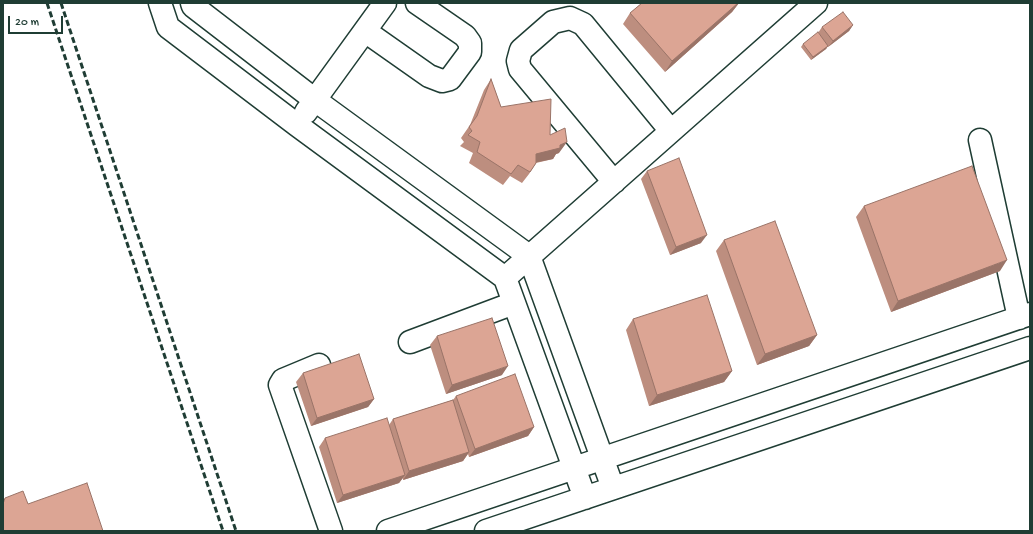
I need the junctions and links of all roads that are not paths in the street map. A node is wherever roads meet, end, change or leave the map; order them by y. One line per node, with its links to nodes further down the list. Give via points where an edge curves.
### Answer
1 (160, 3): 9 (street, via 168,27)
2 (192, 3): 8 (street)
3 (385, 3): 7 (street)
4 (400, 3): 7 (street)
5 (417, 3): 7 (street, via 470,42 470,52 450,79 442,81 429,76)
6 (816, 3): 10 (street)
7 (370, 35): 8 (street)
8 (315, 100): 9 (street); 13 (street)
9 (297, 125): 14 (street)
10 (671, 131): 12 (street); 12 (street, via 583,24 570,18 554,22 521,50 518,62 520,69)
11 (980, 140): 16 (street)
12 (614, 182): 13 (street)
13 (529, 256): 14 (street); 20 (street)
14 (505, 278): 15 (street)
15 (514, 303): 17 (street); 21 (street)
16 (1024, 316): 20 (street)
17 (410, 342)
18 (1030, 348): 22 (street)
19 (319, 365): 24 (street, via 283,380 280,385)
20 (603, 458): 21 (street); 22 (street)
21 (575, 468): 23 (street); 25 (street)
22 (613, 488): 23 (street)
23 (585, 498): 26 (street)
24 (331, 531)
25 (388, 531)
26 (486, 531)

